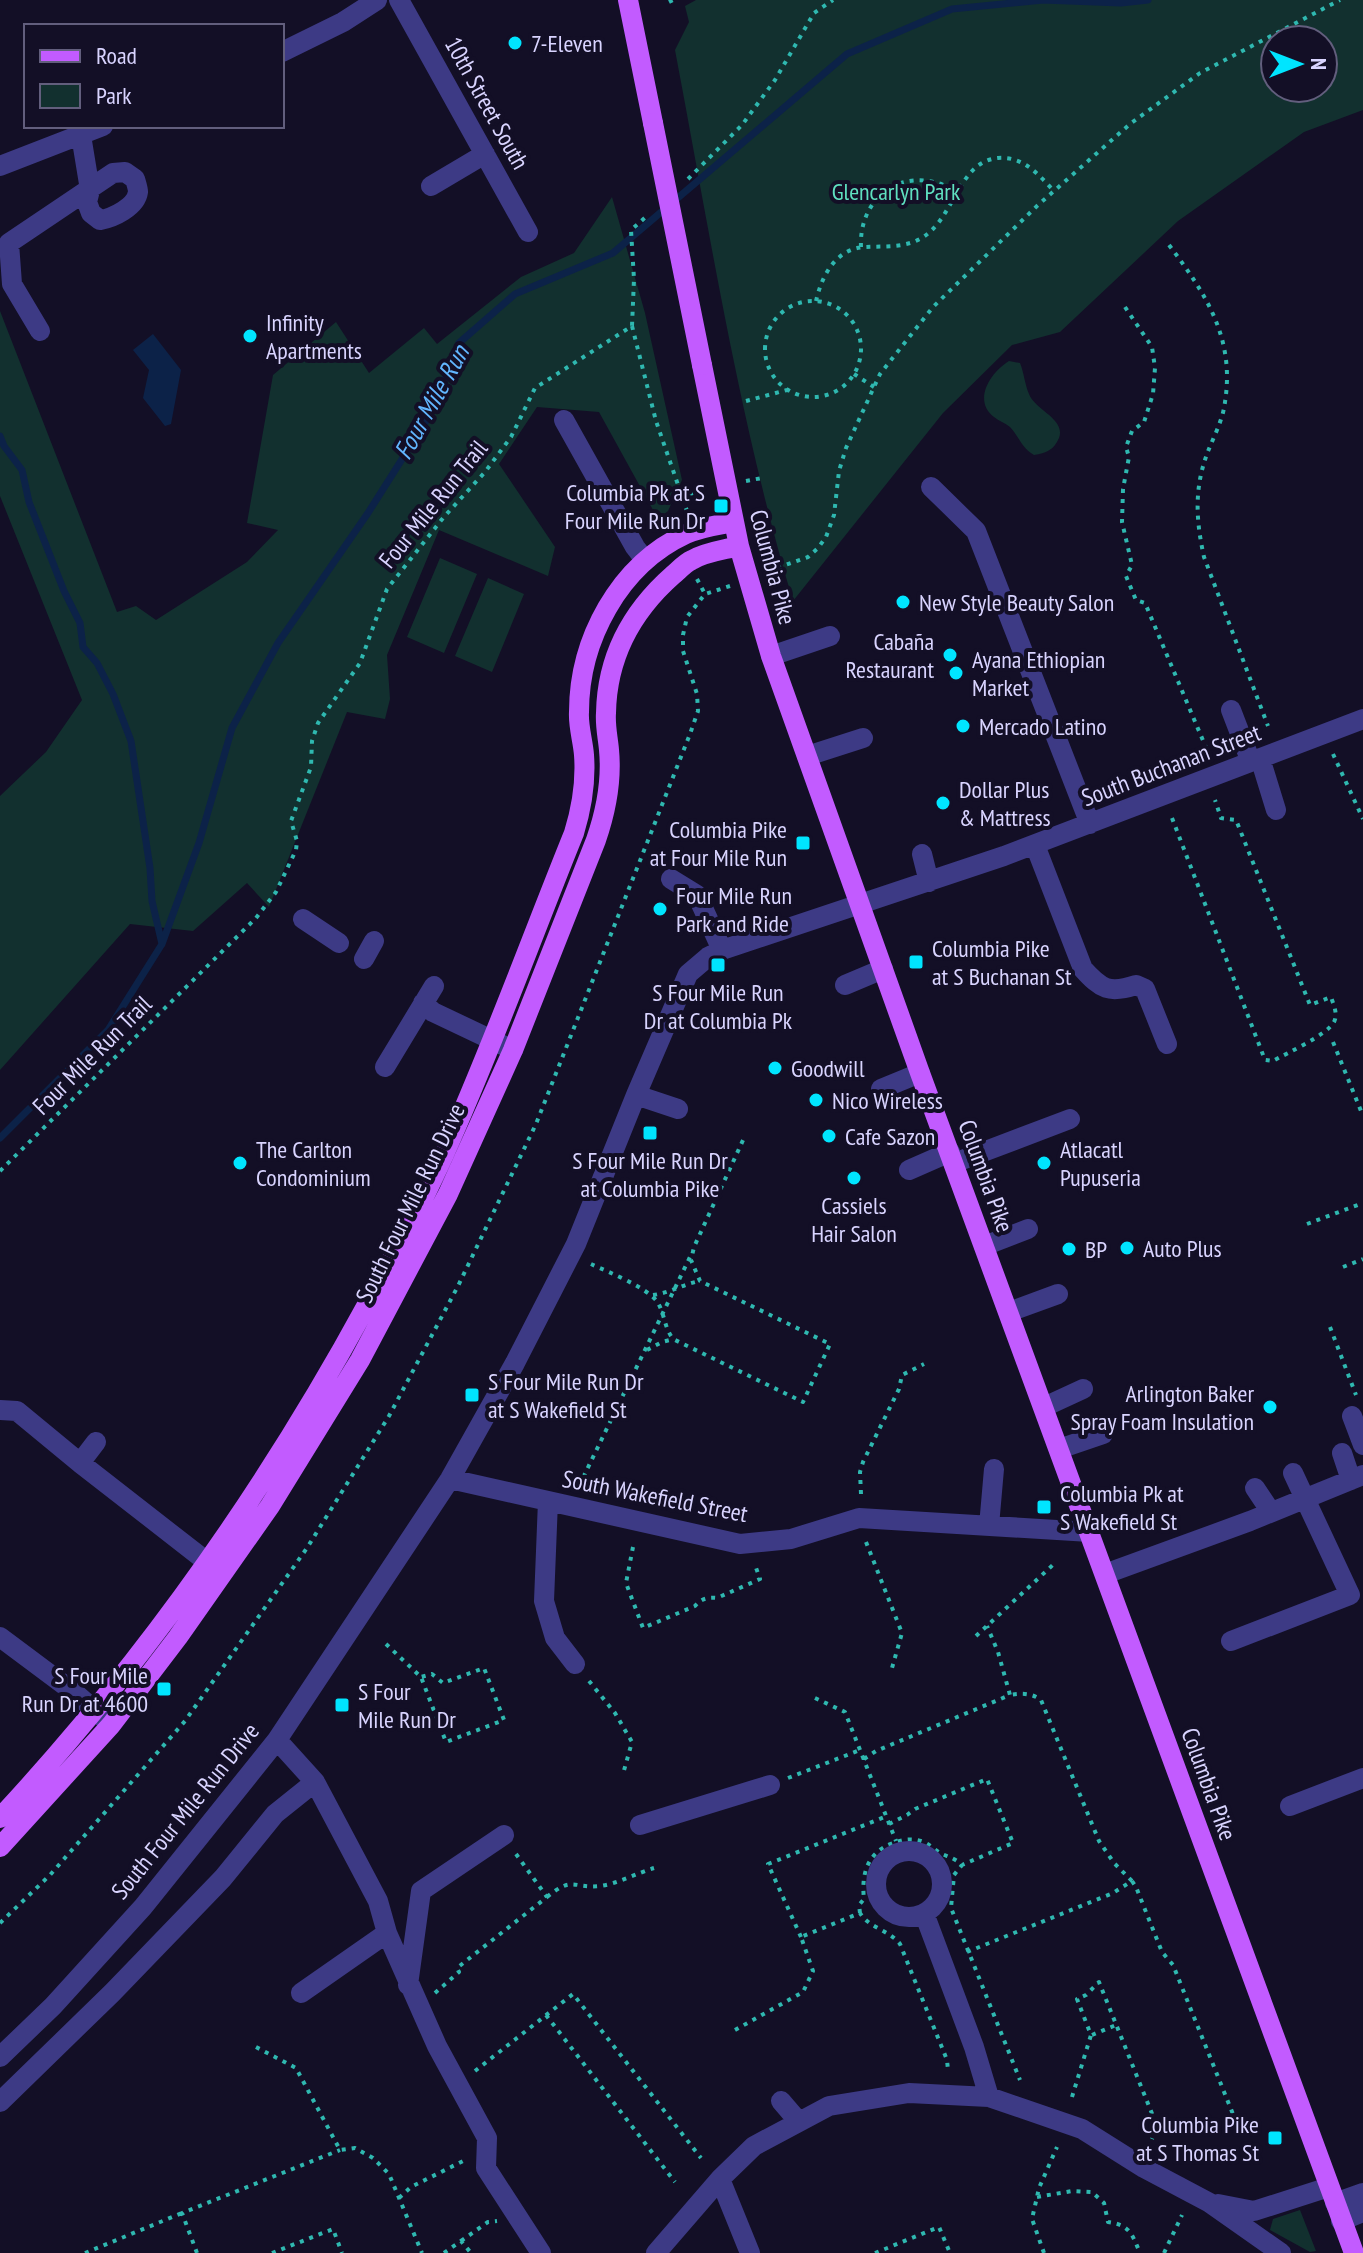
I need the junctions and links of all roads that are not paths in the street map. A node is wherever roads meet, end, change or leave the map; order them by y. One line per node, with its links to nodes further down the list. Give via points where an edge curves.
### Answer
1 (377, 0): 4 (street)
2 (399, 0): 7 (street, 10th Street South)
3 (628, 0): 15 (main road, Columbia Pike, bridge)
4 (284, 51)
5 (98, 128): 6 (street)
6 (81, 135): 8 (street); 11 (street, via 90,190)
7 (485, 154): 9 (street); 10 (street, 10th Street South)
8 (0, 166)
9 (431, 186)
10 (528, 232)
11 (4, 239): 12 (street, via 12,284)
12 (40, 331)
13 (564, 420): 17 (street)
14 (931, 487): 26 (street, via 976,531)
15 (734, 522): 16 (main road, Columbia Pike); 17 (main road, South Four Mile Run Drive, via 690,532)
16 (739, 546): 19 (main road, Columbia Pike); 39 (main road, South Four Mile Run Drive, via 692,559 658,589 617,649 607,690 605,815)
17 (645, 560): 37 (main road, South Four Mile Run Drive, via 611,600 593,638 578,713 584,754 581,810)
18 (830, 636): 19 (street)
19 (771, 656): 23 (main road, Columbia Pike)
20 (1231, 710): 24 (street)
21 (1363, 719): 24 (street, South Buchanan Street)
22 (863, 738): 23 (street)
23 (807, 756): 31 (main road, Columbia Pike)
24 (1256, 760): 25 (street); 26 (street, South Buchanan Street)
25 (1276, 810)
26 (1090, 824): 27 (street, South Buchanan Street)
27 (1035, 845): 30 (street, South Buchanan Street); 38 (street, via 1083,969 1098,985 1118,991 1136,985 1145,989)
28 (922, 854): 30 (street)
29 (671, 879): 34 (street, via 697,895)
30 (929, 882): 31 (street, South Buchanan Street)
31 (860, 904): 34 (street, South Four Mile Run Drive); 35 (main road, Columbia Pike)
32 (303, 919): 33 (street)
33 (339, 943)
34 (722, 950): 43 (street, South Four Mile Run Drive, via 688,974)
35 (883, 969): 36 (street); 41 (main road, Columbia Pike)
36 (845, 985)
37 (491, 1040): 39 (street); 40 (street, via 433,1012 428,995); 72 (main road, South Four Mile Run Drive, via 444,1153 372,1296)
38 (1167, 1044)
39 (513, 1050): 72 (main road, South Four Mile Run Drive, via 448,1194 360,1360 270,1506)
40 (385, 1067)
41 (920, 1073): 42 (street); 46 (main road, Columbia Pike)
42 (881, 1089)
43 (636, 1095): 44 (street); 65 (street, South Four Mile Run Drive, via 576,1244)
44 (678, 1109)
45 (1070, 1119): 46 (street)
46 (952, 1158): 47 (street); 49 (main road, Columbia Pike)
47 (909, 1170)
48 (1028, 1229): 49 (street)
49 (984, 1246): 51 (main road, Columbia Pike)
50 (1058, 1294): 51 (street)
51 (1009, 1312): 53 (main road, Columbia Pike)
52 (1083, 1389): 53 (street)
53 (1044, 1407): 59 (main road, Columbia Pike)
54 (1355, 1407): 58 (street)
55 (0, 1410): 61 (street, via 17,1411)
56 (1103, 1434): 59 (street)
57 (96, 1442): 61 (street)
58 (1363, 1445)
59 (1059, 1449): 71 (main road, Columbia Pike)
60 (1342, 1453): 64 (street)
61 (80, 1463): 72 (street)
62 (994, 1469): 70 (street)
63 (1293, 1473): 67 (street)
64 (1357, 1478): 67 (street)
65 (450, 1479): 68 (street, South Wakefield Street); 79 (street, South Four Mile Run Drive)
66 (1255, 1488): 69 (street)
67 (1303, 1499): 69 (street); 75 (street, via 1350,1595)
68 (548, 1501): 70 (street, South Wakefield Street, via 740,1544 791,1539 859,1518); 76 (street, via 544,1601 555,1638)
69 (1271, 1512): 73 (street)
70 (989, 1526): 71 (street, South Wakefield Street)
71 (1090, 1532): 73 (main road, Columbia Pike)
72 (215, 1568): 77 (main road, South Four Mile Run Drive); 78 (main road, South Four Mile Run Drive)
73 (1105, 1574): 100 (main road, Columbia Pike)
74 (0, 1637): 77 (street)
75 (1231, 1641)
76 (575, 1664)
77 (94, 1710): 78 (street); 84 (main road, South Four Mile Run Drive)
78 (111, 1725): 87 (main road, South Four Mile Run Drive)
79 (277, 1740): 81 (street); 92 (street, South Four Mile Run Drive, via 143,1907)
80 (1363, 1778): 83 (street)
81 (315, 1782): 89 (street, via 378,1901); 95 (street, via 275,1814 213,1888)
82 (770, 1785): 85 (street)
83 (1290, 1806)
84 (0, 1818)
85 (640, 1825)
86 (504, 1835): 91 (street, via 421,1891)
87 (0, 1847)
88 (924, 1913): 93 (street)
89 (387, 1933): 90 (street); 91 (street)
90 (301, 1993)
91 (412, 1994): 102 (street, via 487,2138 486,2168)
92 (0, 2057)
93 (989, 2097): 96 (street, via 909,2093 829,2106); 99 (street, via 1082,2129)
94 (781, 2101): 96 (street)
95 (0, 2102)
96 (799, 2122): 97 (street, via 754,2146)
97 (720, 2179): 103 (street); 104 (street)
98 (1363, 2193): 100 (street)
99 (1210, 2203): 100 (street, via 1254,2211); 105 (street)
100 (1335, 2204): 101 (street); 106 (main road, Columbia Pike)
101 (1363, 2212)
102 (541, 2253)
103 (656, 2253)
104 (750, 2253)
105 (1281, 2253)
106 (1354, 2253)

